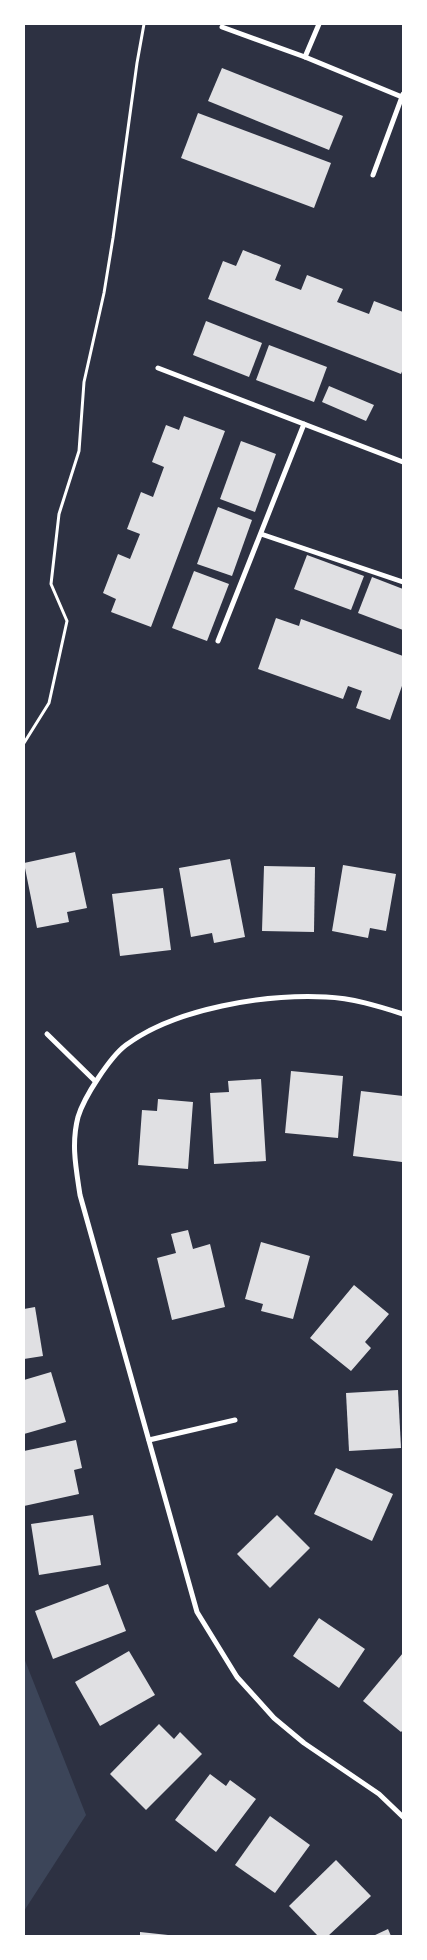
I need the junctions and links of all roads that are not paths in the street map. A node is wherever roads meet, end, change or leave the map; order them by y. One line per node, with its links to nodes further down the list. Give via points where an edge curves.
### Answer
1 (319, 24): 3 (street)
2 (222, 27): 3 (street)
3 (305, 57): 4 (street)
4 (403, 95): 5 (street)
5 (373, 175)
6 (158, 368): 7 (street)
7 (304, 424): 8 (street); 9 (street)
8 (403, 462)
9 (261, 534): 10 (street); 11 (street)
10 (403, 582)
11 (218, 641)
12 (403, 1014): 14 (street, via 370,1003 328,997 288,997 198,1012 125,1045)
13 (47, 1034): 14 (street)
14 (94, 1081): 16 (street, via 78,1116 73,1150 80,1195)
15 (236, 1420): 16 (street)
16 (148, 1440): 17 (street, via 196,1612 237,1677 274,1718 304,1743 380,1794)
17 (403, 1817)

